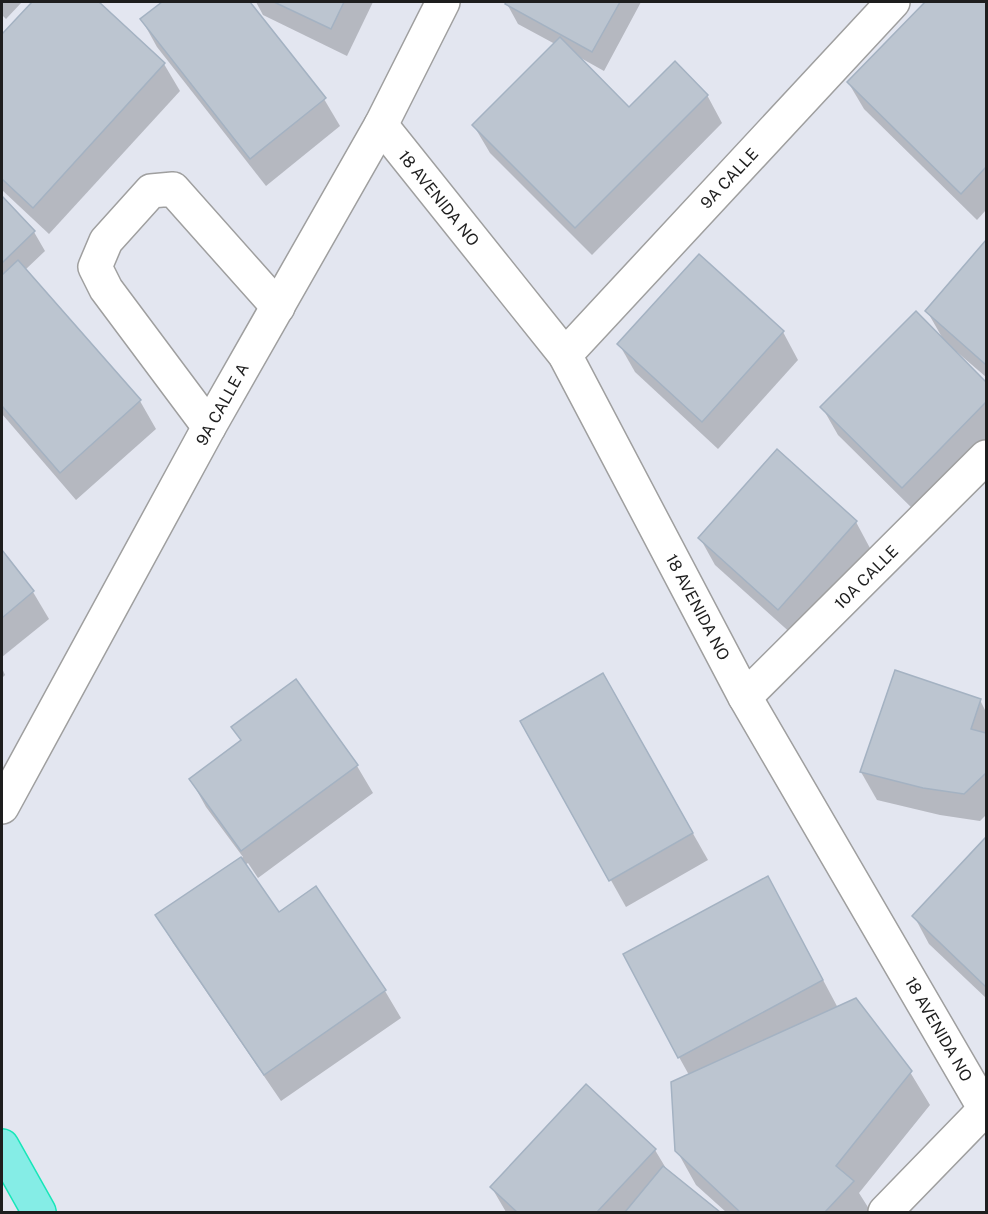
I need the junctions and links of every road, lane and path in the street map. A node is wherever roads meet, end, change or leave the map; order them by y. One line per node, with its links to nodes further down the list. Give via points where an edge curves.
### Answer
1 (443, 2): 3 (street, 9A CALLE A)
2 (893, 2): 5 (street, 9A CALLE)
3 (381, 125): 4 (street, 9A CALLE A); 5 (street, 18 AVENIDA NO)
4 (278, 307): 6 (street, 9A CALLE A); 6 (street, via 173,189 151,191 106,241 95,267 106,289)
5 (565, 355): 8 (street, 18 AVENIDA NO)
6 (209, 427): 9 (street, 9A CALLE A)
7 (987, 457): 8 (street, 10A CALLE)
8 (745, 697): 10 (street, 18 AVENIDA NO)
9 (2, 807)
10 (986, 1110): 13 (street)
11 (2, 1146): 12 (highway)
12 (39, 1212)
13 (885, 1212)

